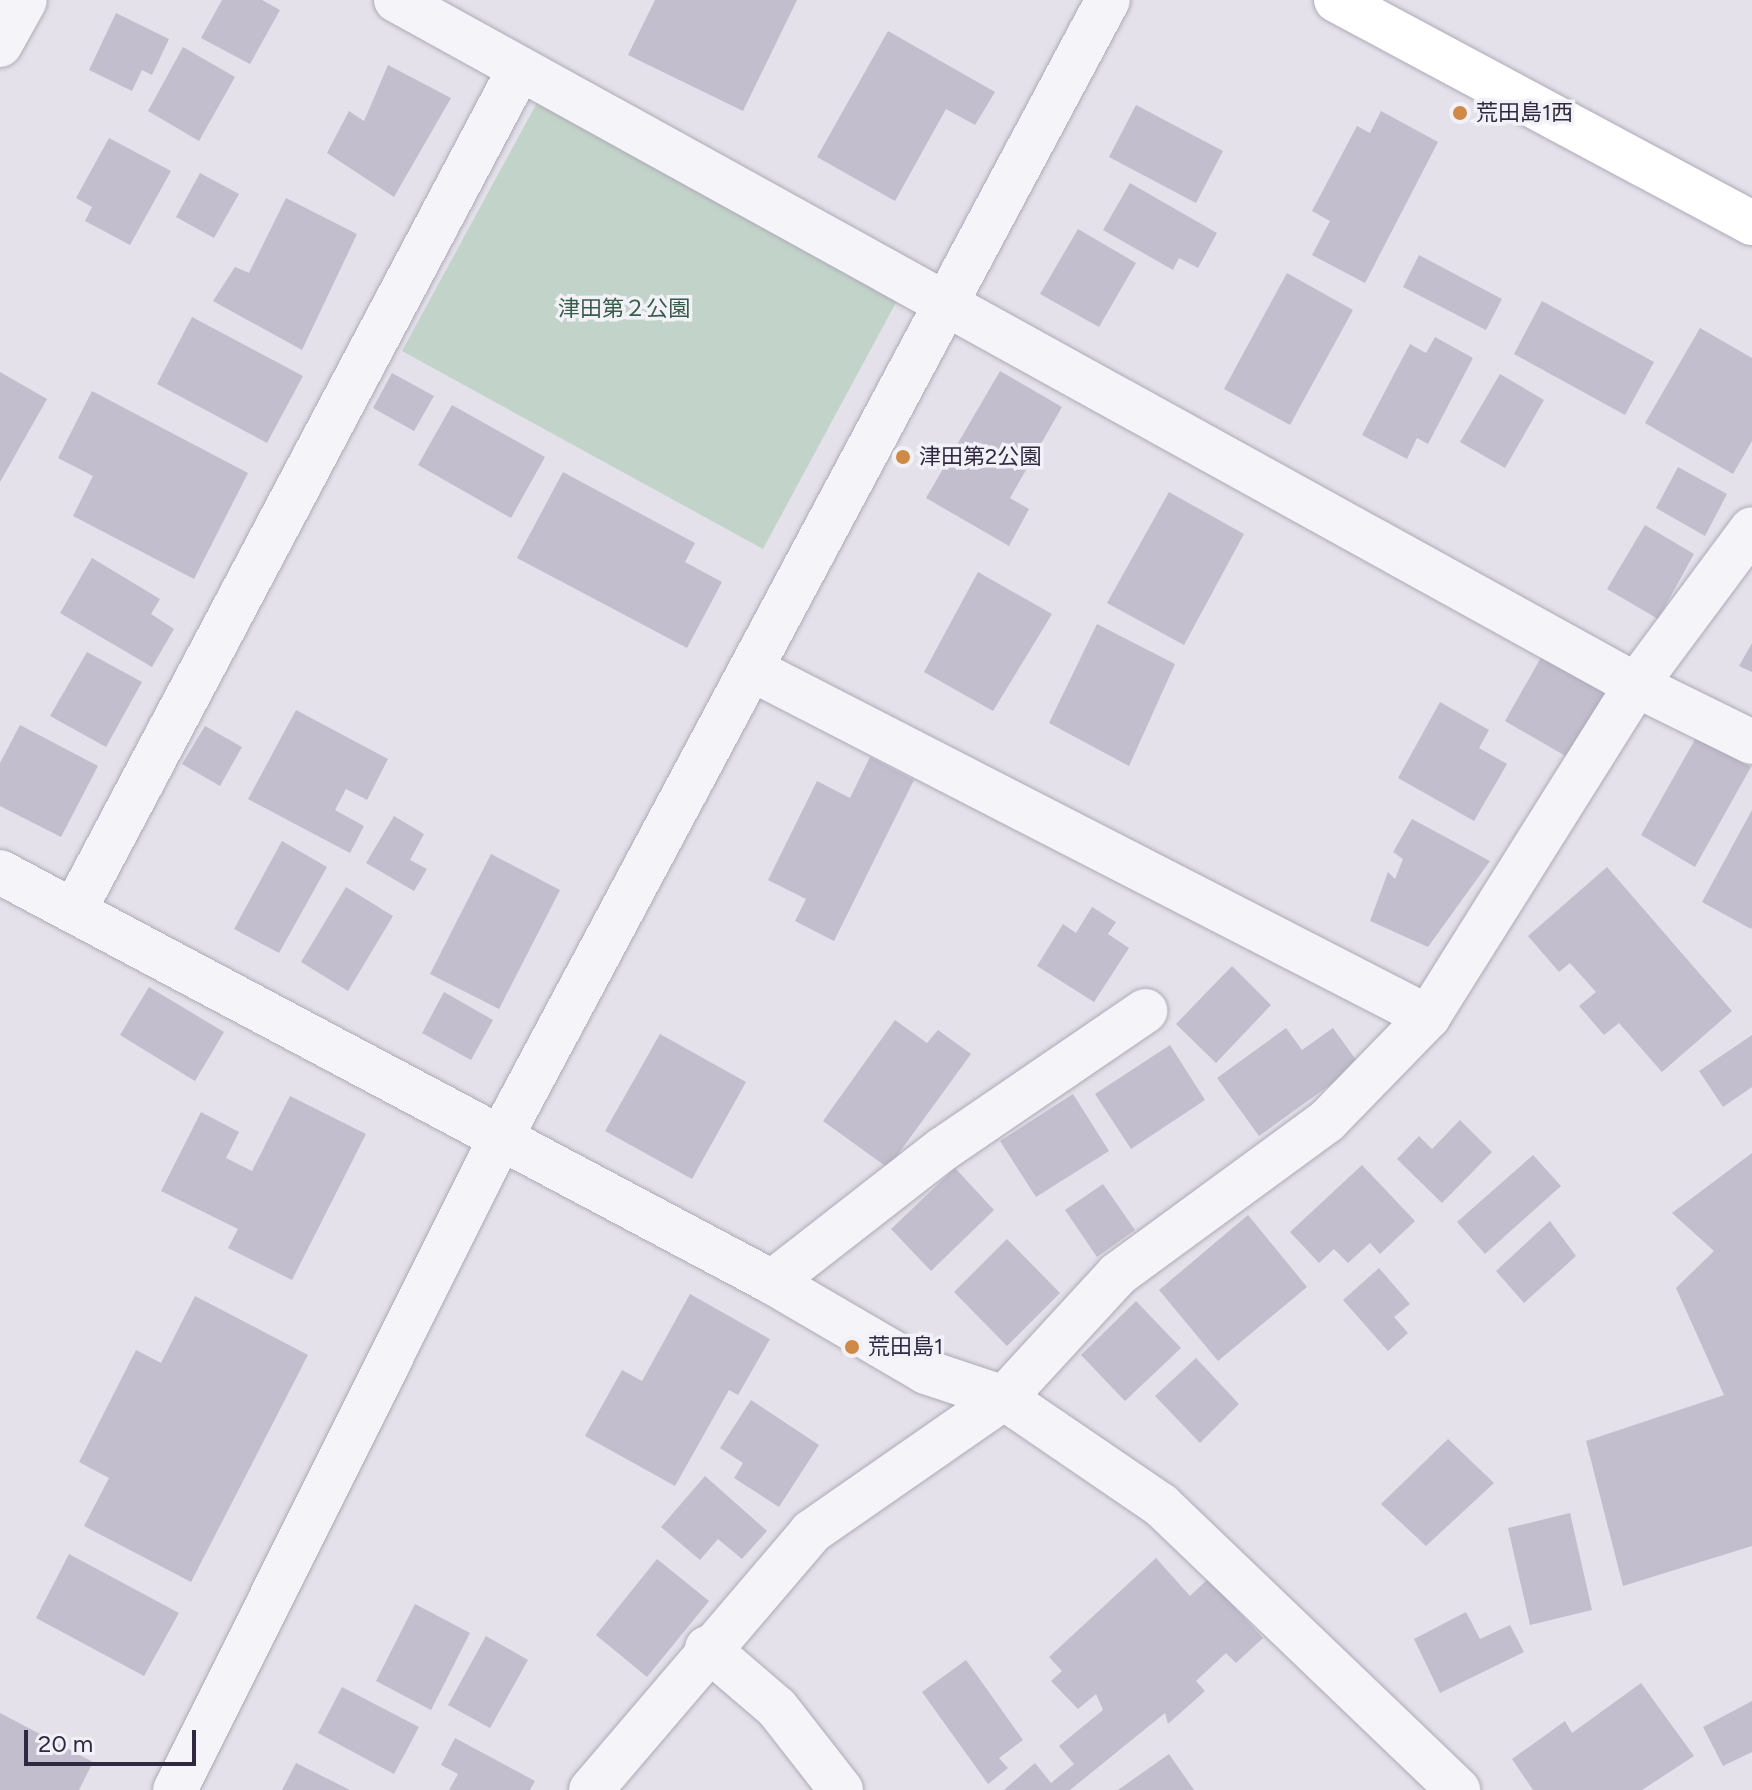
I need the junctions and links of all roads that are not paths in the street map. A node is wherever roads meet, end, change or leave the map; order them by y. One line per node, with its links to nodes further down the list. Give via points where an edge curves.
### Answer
1 (25, 0): 5 (street)
2 (396, 0): 6 (street)
3 (1108, 0): 8 (street)
4 (1336, 0): 7 (main road)
5 (0, 45)
6 (519, 70): 8 (street); 14 (street)
7 (1752, 223)
8 (942, 304): 10 (street); 11 (street)
9 (1752, 529): 11 (street)
10 (753, 670): 16 (street); 17 (street)
11 (1636, 685): 12 (street); 16 (street)
12 (1752, 742)
13 (0, 872): 14 (street)
14 (74, 911): 17 (street)
15 (1145, 1011): 18 (street, via 943,1149)
16 (1428, 1017): 19 (street, via 1327,1121 1118,1274)
17 (500, 1139): 18 (street); 21 (street)
18 (772, 1282): 19 (street, via 926,1372)
19 (1004, 1398): 20 (street, via 811,1532); 24 (street, via 1161,1505)
20 (707, 1648): 22 (street); 23 (street, via 777,1708)
21 (175, 1790)
22 (591, 1790)
23 (841, 1790)
24 (1458, 1790)

